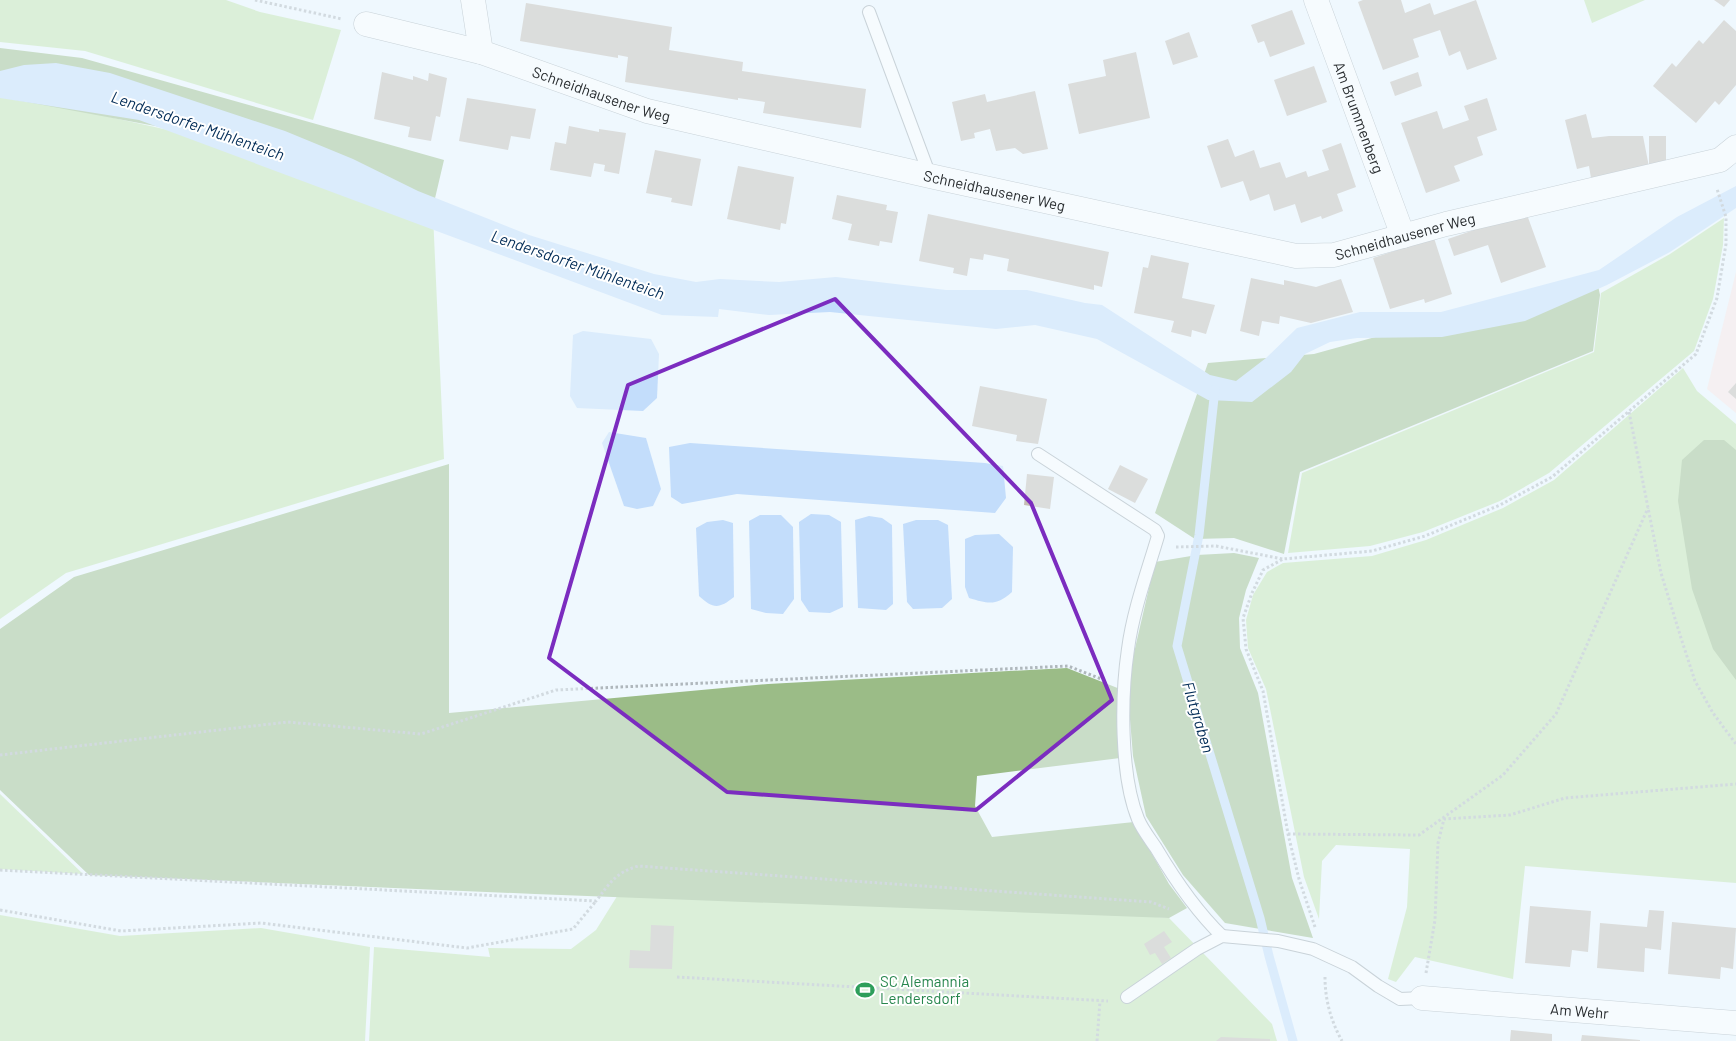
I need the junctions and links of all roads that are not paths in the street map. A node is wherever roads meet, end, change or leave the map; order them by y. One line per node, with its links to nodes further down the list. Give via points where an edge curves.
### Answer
1 (473, 0): 5 (street)
2 (1316, 0): 8 (street, Am Brummenberg)
3 (869, 12): 7 (lane)
4 (366, 24): 5 (street, Schneidhausener Weg)
5 (481, 52): 7 (street, Schneidhausener Weg, via 647,111)
6 (1736, 146): 8 (street, Schneidhausener Weg, via 1720,160)
7 (930, 176): 8 (street, Schneidhausener Weg, via 1296,256 1334,255)
8 (1403, 236)
9 (1038, 454): 10 (lane, via 1155,530 1158,536 1132,630 1123,687 1130,788 1138,819 1174,879 1201,916)
10 (1222, 936): 11 (lane, via 1197,948); 12 (lane, via 1278,941 1313,949 1352,967 1400,999)
11 (1127, 997)
12 (1422, 998): 13 (street, Am Wehr)
13 (1736, 1023)

